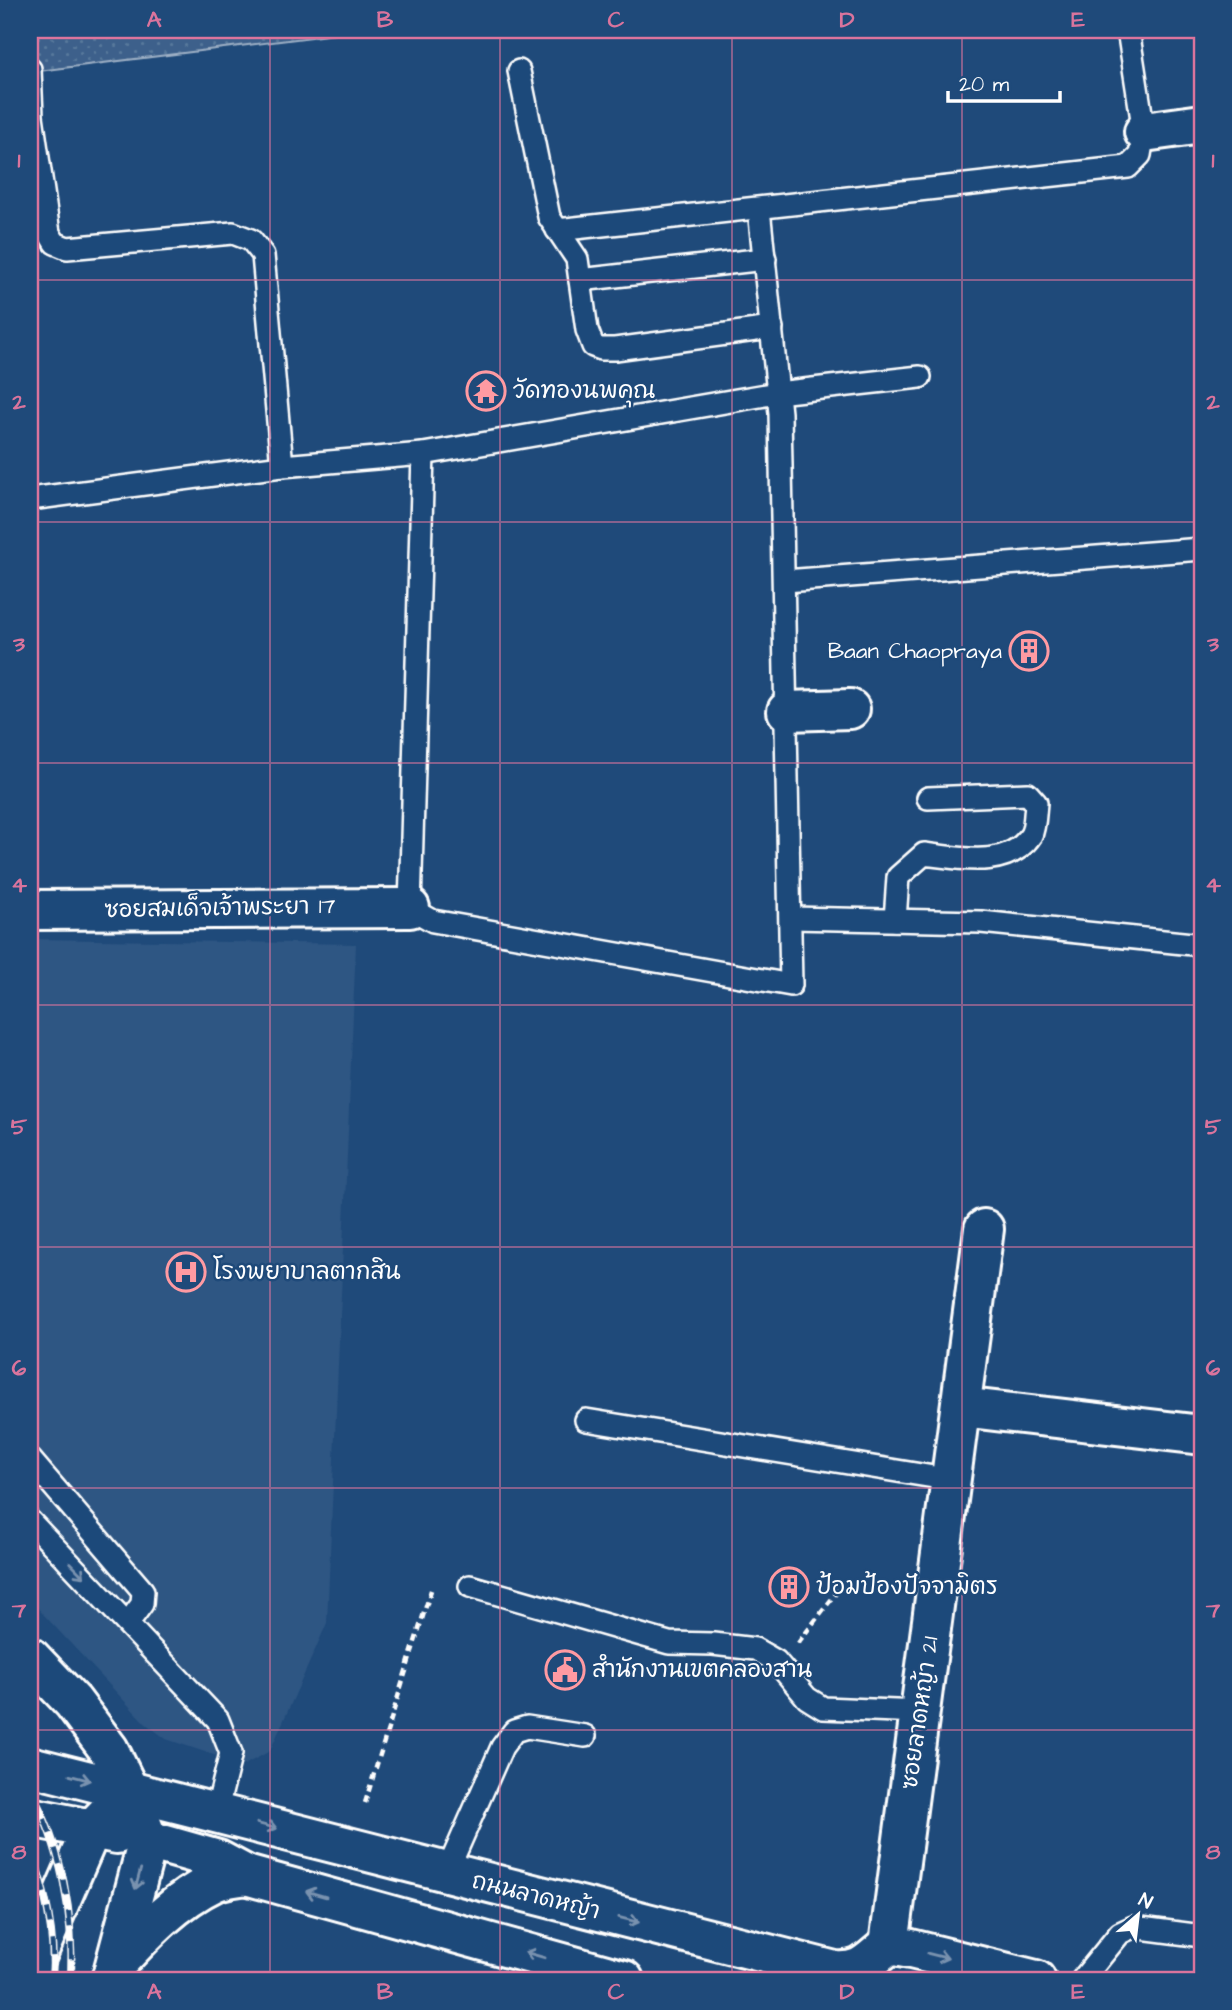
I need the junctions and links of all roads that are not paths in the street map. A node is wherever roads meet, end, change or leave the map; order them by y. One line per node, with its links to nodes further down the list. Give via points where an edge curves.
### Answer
1 (1128, 30): 6 (lane)
2 (30, 69): 4 (lane)
3 (519, 71): 8 (lane, via 549,217)
4 (31, 103): 15 (lane, via 54,243 67,248 233,233 251,240 263,255)
5 (1202, 124): 6 (street)
6 (1144, 132): 7 (lane, via 1140,155 1128,167)
7 (759, 209): 8 (lane); 9 (lane)
8 (556, 230): 10 (lane, via 577,259)
9 (765, 259): 10 (lane); 11 (lane)
10 (580, 280): 11 (lane, via 589,341 601,349)
11 (772, 328): 13 (lane)
12 (920, 377): 13 (lane)
13 (777, 393): 14 (lane); 18 (lane)
14 (423, 454): 15 (lane); 22 (lane)
15 (282, 466): 16 (lane)
16 (30, 499)
17 (1202, 550): 18 (lane)
18 (785, 581): 20 (lane)
19 (850, 709): 20 (street)
20 (787, 711): 24 (lane)
21 (928, 798): 25 (lane, via 1028,794 1036,803 1032,834 996,859 924,854 898,877)
22 (410, 908): 23 (street, ซอยสมเด็จเจ้าพระยา 17); 24 (lane, via 433,920 791,985)
23 (30, 910)
24 (791, 918): 25 (lane)
25 (895, 920): 26 (lane, via 981,922)
26 (1202, 945)
27 (984, 1229): 28 (street, ซอยลาดหญ้า 21)
28 (961, 1408): 30 (street); 32 (street, ซอยลาดหญ้า 21)
29 (586, 1420): 32 (lane)
30 (1202, 1434)
31 (30, 1458): 35 (lane, via 143,1591 142,1604)
32 (951, 1480): 37 (street, ซอยลาดหญ้า 21)
33 (30, 1521): 35 (lane, one-way to 35)
34 (470, 1586): 37 (lane, via 669,1643 755,1649 776,1661 807,1698 823,1708)
35 (128, 1623): 41 (lane, via 218,1720 230,1753)
36 (30, 1657): 40 (street, via 73,1702 109,1750)
37 (920, 1712): 49 (street, ซอยลาดหญ้า 21)
38 (585, 1736): 45 (lane, via 527,1727 514,1731 502,1746)
39 (30, 1766): 40 (street, ถนนลาดหญ้า, one-way to 40)
40 (130, 1791): 41 (street, ถนนลาดหญ้า); 43 (street); 44 (street)
41 (216, 1813): 45 (street, ถนนลาดหญ้า, one-way to 45)
42 (30, 1817): 43 (street)
43 (91, 1830): 44 (street); 51 (street)
44 (148, 1840): 46 (street, via 218,1860); 52 (street, one-way to 52)
45 (446, 1874): 49 (street, ถนนลาดหญ้า, one-way to 49, via 835,1971 849,1972 867,1965)
46 (246, 1875): 52 (street, via 216,1881 190,1896 150,1927); 53 (street, one-way to 46)
47 (30, 1908): 50 (street)
48 (1202, 1936): 55 (lane, via 1133,1927 1115,1939)
49 (888, 1945): 54 (street, one-way to 54)
50 (30, 1954)
51 (30, 1971)
52 (114, 1971)
53 (624, 1980)
54 (1036, 1980)
55 (1082, 1980)

